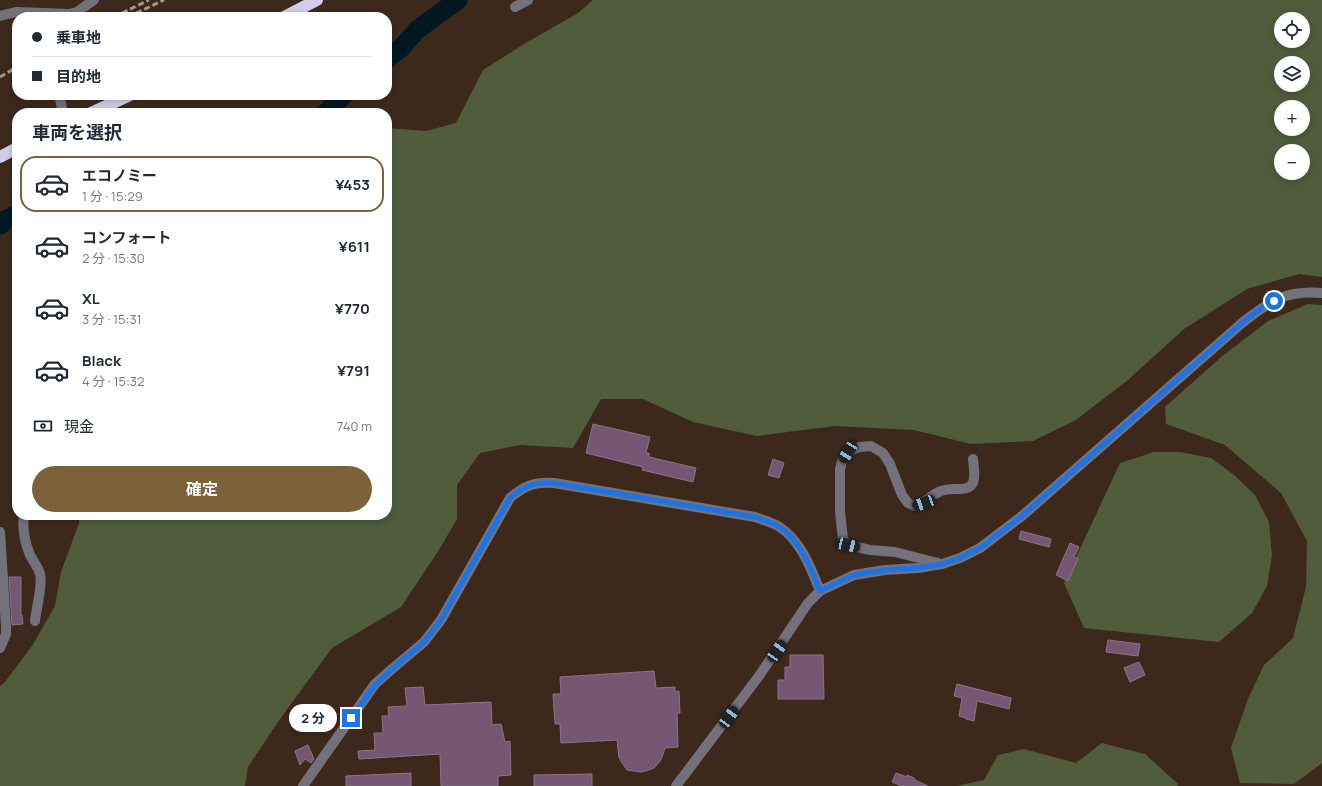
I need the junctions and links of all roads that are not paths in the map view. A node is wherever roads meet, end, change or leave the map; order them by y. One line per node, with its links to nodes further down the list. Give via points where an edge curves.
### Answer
1 (81, 0): 6 (street)
2 (94, 0): 7 (street)
3 (317, 0): 8 (highway)
4 (528, 0): 5 (street)
5 (515, 7)
6 (77, 12)
7 (80, 12)
8 (294, 12)
9 (12, 13): 10 (street)
10 (0, 16)
11 (119, 100): 12 (highway)
12 (102, 108)
13 (12, 151): 14 (highway)
14 (0, 157)
15 (1322, 292): 19 (street, via 1284,296 1264,306 1022,516 980,548)
16 (973, 459): 19 (street, via 975,481 971,487 942,490 924,503 915,506 902,496 883,453 871,446 860,447 848,452 842,461 840,523 843,539 848,545 895,552)
17 (23, 520): 21 (street, via 30,554 41,581)
18 (0, 532): 22 (street, via 6,634)
19 (942, 564): 20 (street, via 854,575)
20 (820, 591): 23 (street, via 811,568 789,535 778,526 755,517 554,483 542,482 521,489 510,498 441,620 424,642 376,684); 24 (street, via 808,603 760,676)
21 (35, 621)
22 (0, 648)
23 (303, 786)
24 (676, 786)

